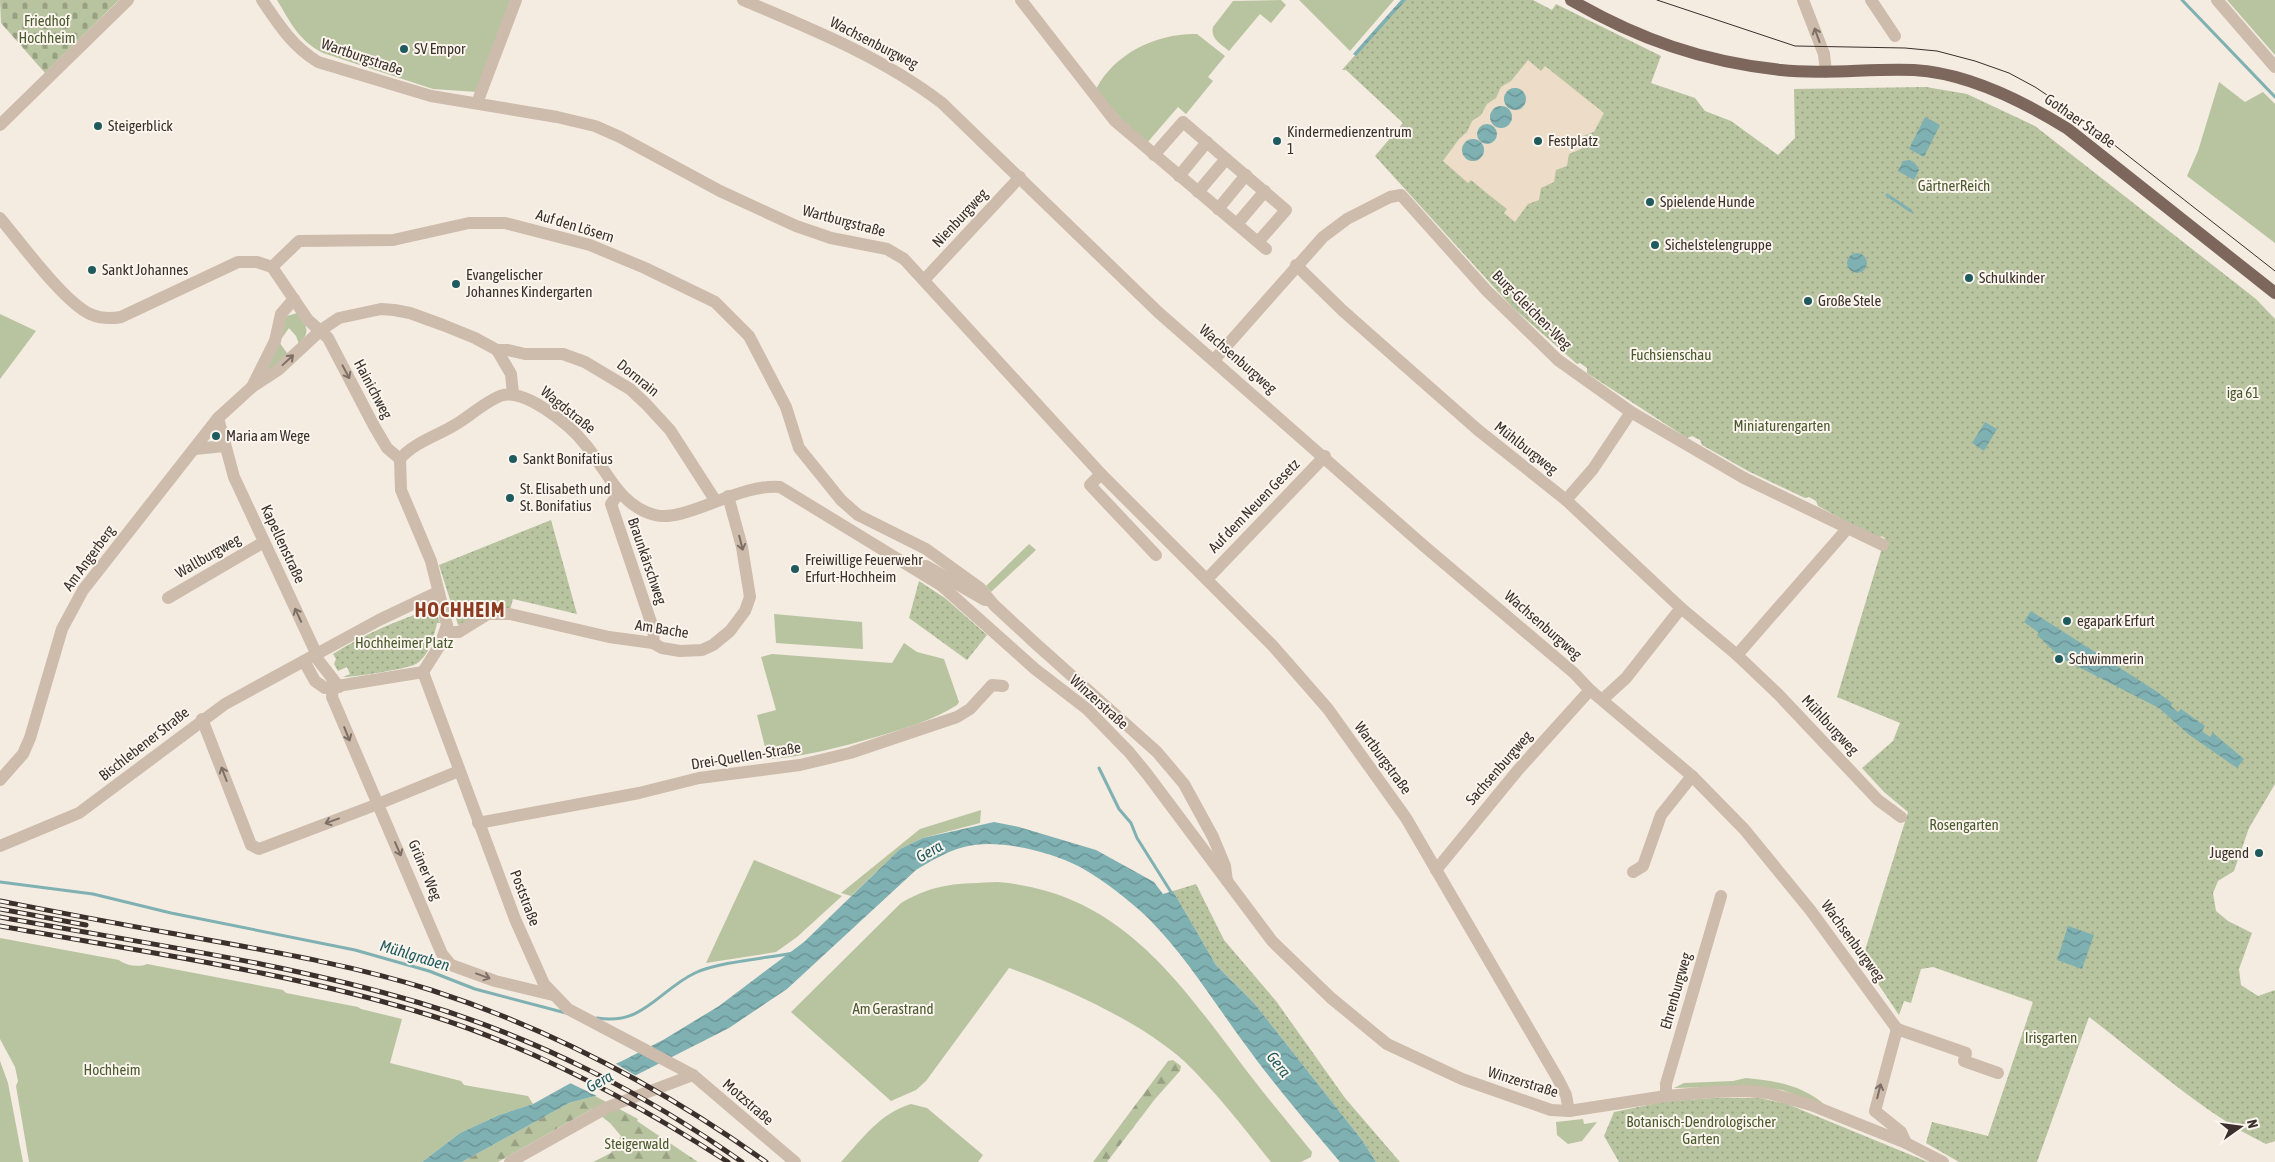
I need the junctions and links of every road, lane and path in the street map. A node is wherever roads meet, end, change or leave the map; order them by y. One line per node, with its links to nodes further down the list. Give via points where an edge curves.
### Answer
1 (128, 0): 14 (street)
2 (262, 0): 13 (street, Wartburgstraße, via 290,41 318,62 431,96)
3 (516, 0): 13 (street)
4 (743, 0): 20 (street, Wachsenburgweg, via 874,59 912,80 942,103)
5 (1021, 0): 16 (street, via 1115,121)
6 (1571, 0): 12 (main road, Gothaer Straße, via 1621,26 1689,54 1783,71)
7 (1804, 0): 12 (street, one-way to 7, via 1824,54)
8 (1871, 0): 10 (street)
9 (2217, 0): 11 (street)
10 (1895, 36)
11 (2275, 67)
12 (1826, 72): 29 (main road, Gothaer Straße, via 1930,72 1977,85 2035,109 2068,129)
13 (477, 103): 28 (street, Wartburgstraße, via 595,126 720,192 796,226 832,238 887,249 904,259)
14 (0, 125)
15 (1207, 142): 16 (street, via 1183,122); 17 (street); 19 (street)
16 (1154, 155): 19 (street)
17 (1226, 159): 18 (street); 22 (street)
18 (1246, 175): 21 (street); 23 (street)
19 (1179, 176): 22 (street)
20 (1020, 178): 28 (street, Nienburgweg); 34 (street, Wachsenburgweg, via 1158,312)
21 (1265, 191): 25 (street); 25 (street, via 1286,210 1262,246)
22 (1198, 192): 23 (street)
23 (1218, 209): 25 (street)
24 (0, 218): 27 (street, via 77,305 109,319 121,317 238,262 257,262)
25 (1237, 224)
26 (1296, 265): 34 (street, Burg-Gleichen-Weg); 38 (street, Burg-Gleichen-Weg, via 1334,228 1390,196 1401,196 1535,340); 50 (street, Mühlburgweg, via 1478,430)
27 (272, 267): 30 (street); 40 (street, Auf den Lösern, via 299,241 393,240 468,223 505,223 590,245 715,302 749,336 786,407)
28 (924, 280): 45 (street, Wartburgstraße)
29 (2275, 294)
30 (294, 299): 31 (street, via 308,320); 36 (street, Am Angerberg, via 281,314 275,341)
31 (321, 330): 32 (street, Dornrain, via 339,318 381,309 394,310 443,325); 36 (street, Am Angerberg, one-way to 31, via 278,370); 44 (street, Hainichweg, one-way to 44, via 374,426 388,448)
32 (497, 350): 33 (street, Dornrain); 35 (street, Dornrain)
33 (525, 354): 35 (street); 49 (street, Dornrain, via 564,354 599,368 630,389 670,430)
34 (1214, 360): 43 (street, Wachsenburgweg)
35 (510, 371): 37 (street, Dornrain)
36 (252, 387): 39 (street, Am Angerberg)
37 (513, 394): 44 (street, via 499,396); 47 (street, Wagdstraße, via 535,402 585,443)
38 (1631, 412): 50 (street, via 1593,469); 51 (street, Burg-Gleichen-Weg, via 1744,478)
39 (218, 418): 41 (street, Kapellenstraße); 42 (street, Am Angerberg)
40 (793, 435): 59 (street, Winzerstraße, via 799,448 841,500 858,515 926,550 980,588)
41 (219, 446): 42 (street); 52 (street, Kapellenstraße)
42 (194, 449): 73 (street, Am Angerberg, via 83,590 62,629 30,738 23,754)
43 (1325, 456): 56 (street, Auf dem Neuen Gesetz); 68 (street, Wachsenburgweg)
44 (400, 459): 57 (street, via 401,490 428,554)
45 (1101, 474): 54 (street, via 1090,485); 56 (street, Wartburgstraße)
46 (780, 487): 48 (street, Wagdstraße, via 762,487); 55 (street, Winzerstraße)
47 (619, 493): 49 (street, Wagdstraße, via 656,515 684,513); 62 (street, Braunkärschweg, via 611,504 654,631)
48 (728, 496): 49 (street, Wagdstraße); 62 (street, Am Bache, one-way to 62, via 742,547 750,597 745,611 730,632 702,650 662,648)
49 (715, 500)
50 (1566, 500): 60 (street, Mühlburgweg)
51 (1847, 529): 53 (street, Burg-Gleichen-Weg); 63 (street)
52 (264, 542): 58 (street, Wallburgweg); 64 (street, Kapellenstraße, one-way to 52)
53 (1883, 545)
54 (1156, 554)
55 (921, 572): 59 (street, Winzerstraße, via 926,566); 80 (street, Winzerstraße, via 942,586 1110,731 1175,811)
56 (1207, 579): 78 (street, Wartburgstraße, via 1278,651 1328,709 1406,818)
57 (438, 592): 61 (street, via 446,617); 64 (street)
58 (168, 598)
59 (994, 605): 80 (street, Winzerstraße, via 1172,767 1213,837 1225,866)
60 (1681, 608): 63 (street, Mühlburgweg); 69 (street, via 1626,678)
61 (446, 632): 62 (street, Am Bache, via 459,632 488,614 510,614 608,637); 65 (street)
62 (653, 643)
63 (1737, 655): 75 (street, Mühlburgweg, via 1878,800)
64 (312, 657): 67 (street); 70 (street, Bischlebener Straße, via 255,686)
65 (423, 672): 67 (street); 71 (street, Poststraße)
66 (1003, 686): 76 (street, Drei-Quellen-Straße, via 992,685 957,718 850,753 800,765 699,778 639,793)
67 (336, 688): 74 (street, Grüner Weg, one-way to 74, via 332,697)
68 (1590, 690): 69 (street, Wachsenburgweg); 78 (street, Sachsenburgweg, via 1518,770)
69 (1603, 700): 72 (street, Wachsenburgweg)
70 (202, 719): 74 (street, one-way to 70, via 259,848 251,845); 77 (street, Bischlebener Straße, via 78,813)
71 (459, 771): 74 (street); 76 (street, Poststraße)
72 (1692, 776): 79 (street, via 1661,815 1643,866); 83 (street, Wachsenburgweg, via 1744,828 1811,911)
73 (0, 780)
74 (378, 804): 82 (street, Grüner Weg, one-way to 82, via 442,954 451,965 496,981)
75 (1901, 817)
76 (478, 823): 82 (street, Poststraße, via 536,968)
77 (0, 846)
78 (1436, 870): 88 (street, Wartburgstraße, via 1558,1079)
79 (1633, 872)
80 (1227, 883): 88 (street, Winzerstraße, via 1272,941 1300,970 1387,1044 1462,1079 1529,1104)
81 (1722, 896): 87 (street, Ehrenburgweg, via 1666,1084)
82 (553, 995): 84 (street, Poststraße, via 568,1009)
83 (1897, 1029): 85 (street, via 1966,1053 1964,1061); 89 (street, one-way to 83, via 1901,1132 1875,1111)
84 (679, 1068): 86 (street, Motzstraße)
85 (1998, 1073)
86 (693, 1075): 90 (street, via 608,1107); 91 (street, Motzstraße)
87 (1666, 1096): 88 (street, Winzerstraße); 89 (street, Winzerstraße, via 1746,1091 1768,1093 1811,1105)
88 (1570, 1111)
89 (1906, 1143): 92 (street, Winzerstraße)
90 (510, 1162)
91 (795, 1162)
92 (1943, 1162)

